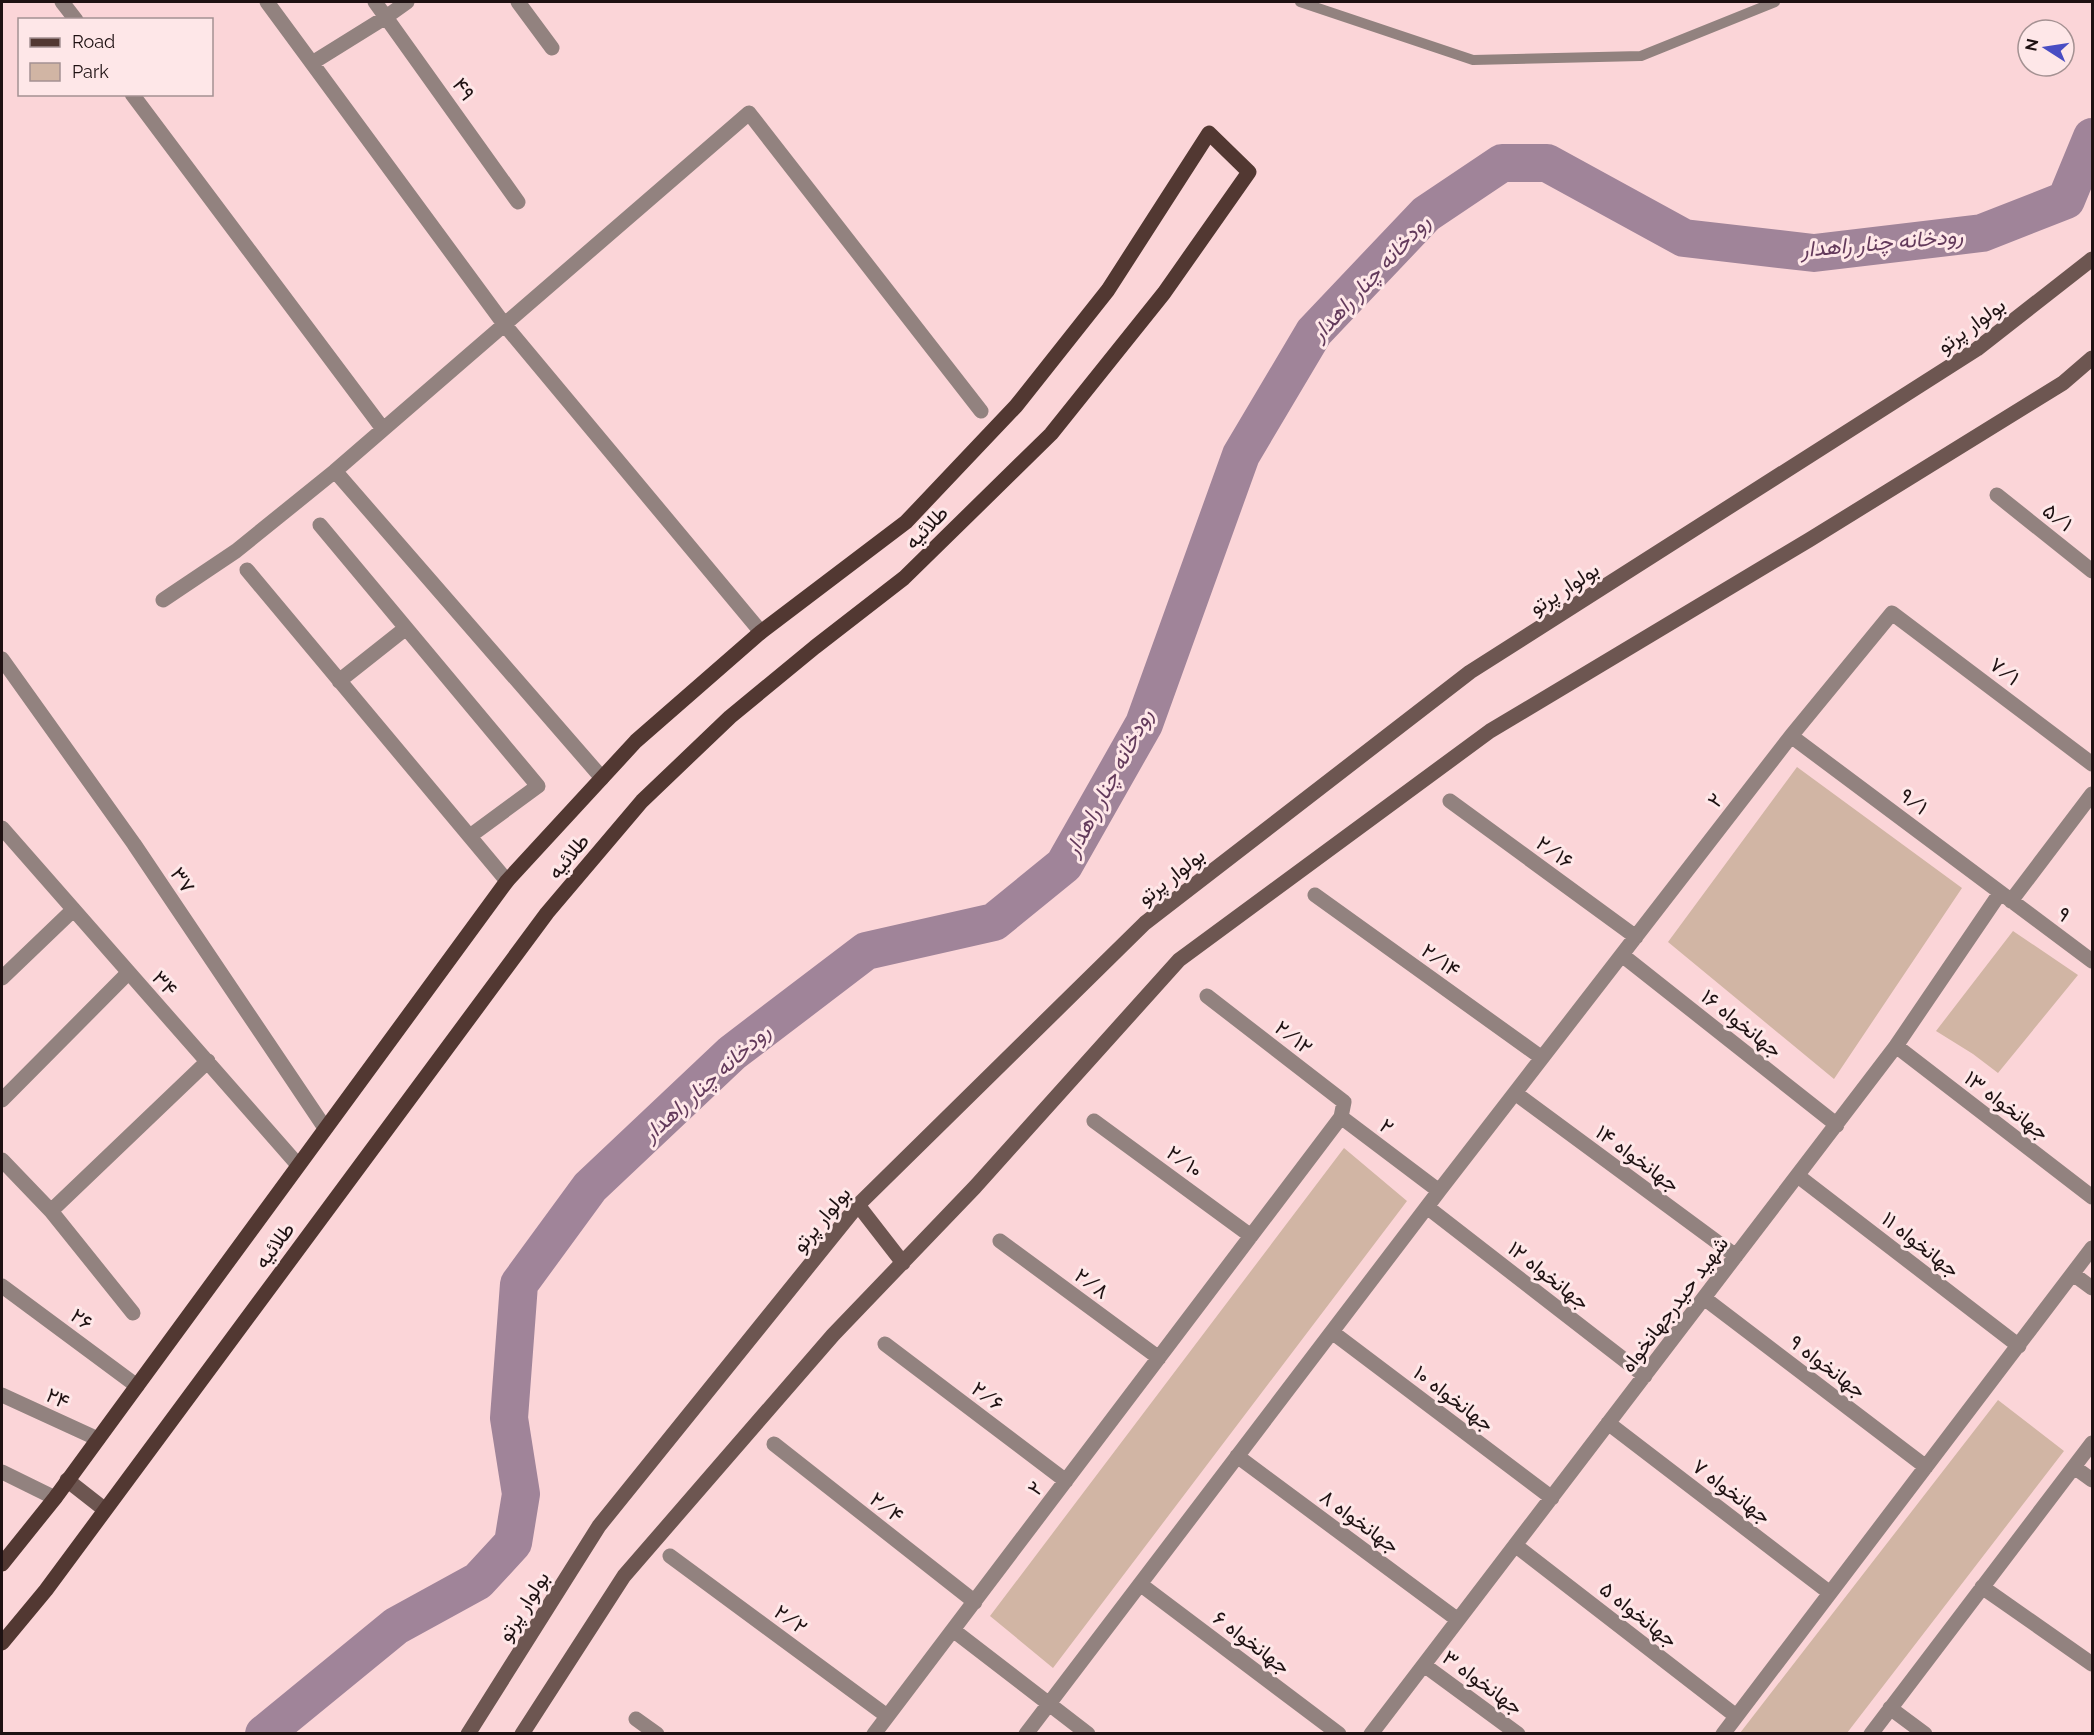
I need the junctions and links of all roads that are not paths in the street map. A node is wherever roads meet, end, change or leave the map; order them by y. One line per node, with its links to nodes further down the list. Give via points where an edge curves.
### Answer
1 (62, 2): 9 (street)
2 (267, 2): 11 (street)
3 (375, 2): 8 (street, ۴۹)
4 (407, 2): 8 (street)
5 (518, 2): 10 (street)
6 (1300, 2): 7 (lane, via 1473,60 1641,56)
7 (1775, 2)
8 (387, 17): 11 (street); 13 (street, ۴۹)
9 (74, 18)
10 (552, 48)
11 (312, 63): 15 (street)
12 (133, 96): 18 (street)
13 (518, 202)
14 (2092, 259): 61 (main road, بولوار پرتو, via 1977,349 1470,672 1145,923)
15 (504, 324): 17 (street, via 748,113); 18 (street); 27 (street)
16 (2092, 358): 68 (main road, via 2063,383 1490,731 1179,960)
17 (981, 411)
18 (383, 429): 19 (street)
19 (335, 471): 24 (street, via 236,551); 32 (street)
20 (1997, 495): 23 (street, ۵/۱)
21 (320, 525): 26 (street)
22 (247, 570): 29 (street)
23 (2092, 571)
24 (163, 600)
25 (1892, 613): 30 (street, ۲); 31 (street, ۷/۱)
26 (406, 628): 29 (street); 36 (street, via 538,786)
27 (761, 632): 32 (main road, طلائیه, via 636,741); 94 (main road, طلائیه, via 906,522 1016,406 1108,290 1209,133 1249,172 1164,293 1051,434 904,578 730,717 642,801 547,913)
28 (2, 659): 55 (street, ۳۷, via 134,844)
29 (339, 681): 36 (street)
30 (1791, 736): 39 (street, ۹/۱); 41 (street, ۲)
31 (2092, 764)
32 (602, 778): 37 (main road, طلائیه)
33 (2092, 794): 39 (street, شهید حیدرجهانخواه)
34 (1450, 801): 41 (street, ۲/۱۶)
35 (2, 828): 40 (street, ۳۴)
36 (470, 836): 37 (street)
37 (507, 881): 55 (main road, طلائیه)
38 (1316, 895): 48 (street, ۲/۱۴)
39 (2006, 897): 43 (street, ۹); 47 (street, شهید حیدرجهانخواه)
40 (73, 910): 44 (street, ۳۴); 45 (street)
41 (1636, 937): 42 (street, ۲)
42 (1622, 955): 48 (street, ۲); 54 (street, جهانخواه ۱۶)
43 (2092, 960)
44 (128, 973): 49 (street, ۳۴); 51 (street)
45 (2, 978)
46 (1207, 996): 52 (street, ۲/۱۲, via 1344,1102)
47 (1896, 1046): 54 (street, شهید حیدرجهانخواه); 60 (street, جهانخواه ۱۳)
48 (1542, 1058): 50 (street, ۲)
49 (207, 1061): 57 (street, ۳۴); 63 (street)
50 (1515, 1093): 59 (street, ۲); 67 (street, جهانخواه ۱۴)
51 (2, 1100)
52 (1341, 1118): 59 (street, ۲); 64 (street, ۲)
53 (1094, 1121): 64 (street, ۲/۱۰)
54 (1837, 1125): 58 (street, شهید حیدرجهانخواه)
55 (325, 1128): 57 (main road, طلائیه)
56 (2, 1160): 63 (street)
57 (298, 1165): 79 (main road, طلائیه)
58 (1798, 1176): 67 (street, شهید حیدرجهانخواه); 76 (street, جهانخواه ۱۱)
59 (1439, 1191): 62 (street)
60 (2092, 1197)
61 (858, 1205): 68 (main road); 112 (main road, بولوار پرتو, via 599,1526)
62 (1427, 1207): 74 (street); 78 (street, جهانخواه ۱۲)
63 (51, 1211): 73 (street)
64 (1251, 1236): 77 (street, ۲)
65 (1000, 1241): 77 (street, ۲/۸)
66 (2092, 1248): 69 (street)
67 (1736, 1256): 72 (street, شهید حیدرجهانخواه)
68 (903, 1263): 113 (main road, via 833,1335 624,1576)
69 (2073, 1274): 71 (street); 76 (street)
70 (2, 1286): 79 (street, ۲۶)
71 (2092, 1288)
72 (1704, 1298): 78 (street, شهید حیدرجهانخواه); 86 (street, جهانخواه ۹)
73 (133, 1313)
74 (1332, 1332): 85 (street); 93 (street, جهانخواه ۱۰)
75 (885, 1344): 91 (street, ۲/۶)
76 (2019, 1346): 86 (street)
77 (1159, 1358): 91 (street, ۲)
78 (1645, 1376): 81 (street, شهید حیدرجهانخواه)
79 (137, 1386): 82 (main road, طلائیه)
80 (2, 1395): 82 (street, ۲۴)
81 (1608, 1424): 93 (street, شهید حیدرجهانخواه); 100 (street, جهانخواه ۷)
82 (98, 1439): 89 (main road, طلائیه)
83 (2092, 1443): 87 (street)
84 (774, 1444): 101 (street, ۲/۴)
85 (1237, 1456): 98 (street); 102 (street, جهانخواه ۸)
86 (1926, 1467): 100 (street)
87 (2074, 1467): 90 (street); 99 (street)
88 (2, 1472): 92 (street)
89 (67, 1480): 92 (main road, طلائیه); 94 (main road)
90 (2092, 1480)
91 (1066, 1481): 101 (street, ۲)
92 (55, 1498): 97 (main road, طلائیه)
93 (1552, 1498): 95 (street, شهید حیدرجهانخواه)
94 (104, 1509): 104 (main road, طلائیه)
95 (1515, 1545): 102 (street, شهید حیدرجهانخواه); 110 (street, جهانخواه ۵)
96 (670, 1556): 109 (street, ۲/۲)
97 (2, 1564)
98 (1140, 1584): 107 (street); 118 (street, جهانخواه ۶)
99 (1982, 1587): 105 (street); 108 (street)
100 (1830, 1593): 110 (street)
101 (975, 1602): 103 (street, ۲)
102 (1458, 1620): 106 (street, شهید حیدرجهانخواه)
103 (954, 1630): 107 (street); 109 (street, ۲)
104 (2, 1643)
105 (2092, 1664)
106 (1424, 1665): 119 (street, شهید حیدرجهانخواه); 120 (street, جهانخواه ۳)
107 (1048, 1704): 116 (street); 117 (street)
108 (1890, 1708): 122 (street); 123 (street)
109 (888, 1716): 115 (street, ۲)
110 (1736, 1716): 121 (street)
111 (636, 1719): 114 (street)
112 (468, 1734)
113 (522, 1734)
114 (657, 1734)
115 (874, 1734)
116 (1026, 1734)
117 (1088, 1734)
118 (1339, 1734)
119 (1371, 1734)
120 (1518, 1734)
121 (1723, 1734)
122 (1871, 1734)
123 (1925, 1734)

